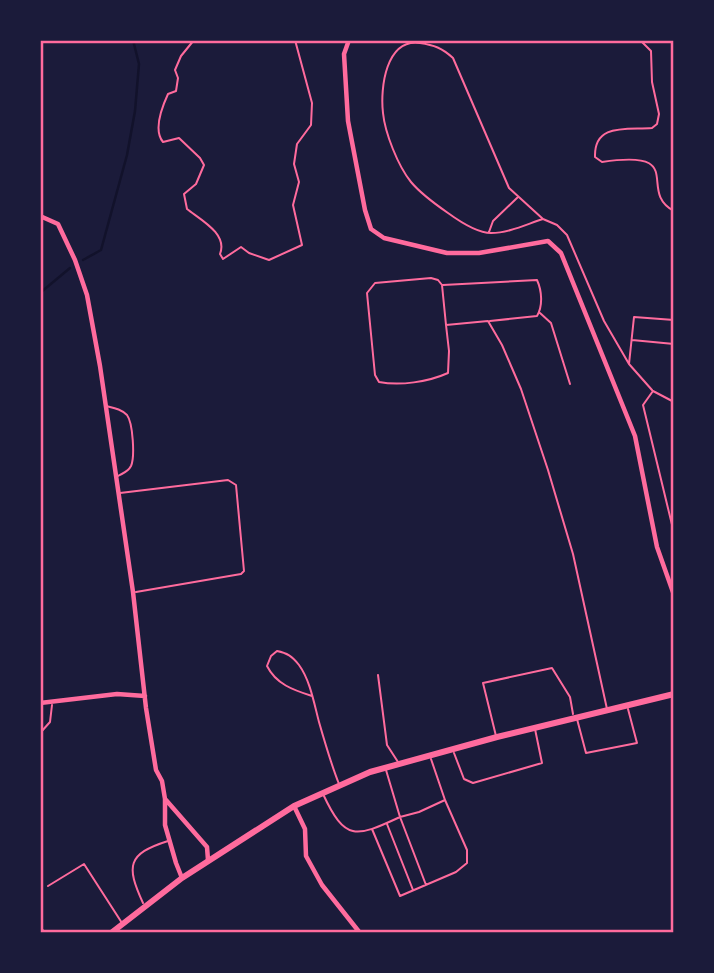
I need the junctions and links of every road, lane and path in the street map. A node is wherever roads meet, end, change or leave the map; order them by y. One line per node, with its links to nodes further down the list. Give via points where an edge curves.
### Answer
1 (194, 40): 2 (path, via 181,56 176,91 164,102 158,136 163,142 179,138 204,165 196,184 184,194 187,209 222,240 223,259 241,247 269,260 302,245 293,205 299,182 295,164 297,144 311,125 312,103)
2 (295, 40)
3 (349, 40): 26 (street, via 344,54 348,121 371,229 384,237 447,253 479,253 548,241 561,253 635,436 657,547)
4 (640, 40): 6 (path, via 650,51 657,124 610,131 595,143 595,157 601,162 628,158 647,162 658,178 659,195)
5 (518, 197): 8 (lane); 9 (lane, via 493,221); 9 (lane, via 509,188 453,58 431,44 404,44 395,52 383,80 383,114 395,155 410,181 434,204)
6 (674, 211)
7 (40, 216): 21 (street, via 58,224 87,295)
8 (543, 219): 9 (lane); 17 (lane, via 567,234 604,321)
9 (489, 233)
10 (442, 285): 11 (lane, via 537,280); 14 (lane); 14 (lane, via 431,278 370,287 374,375 379,382 422,381 448,373)
11 (539, 313): 13 (lane); 18 (lane, via 551,323)
12 (674, 320): 15 (lane, via 634,317)
13 (488, 321): 14 (lane); 34 (lane, via 521,389 555,494)
14 (446, 326)
15 (631, 340): 16 (lane); 17 (lane)
16 (674, 344)
17 (629, 364): 19 (lane)
18 (570, 384)
19 (653, 391): 20 (lane); 24 (lane, via 643,405)
20 (674, 402)
21 (105, 406): 22 (street); 22 (lane, via 130,419 133,462 128,471)
22 (116, 476): 23 (street)
23 (119, 493): 25 (street); 25 (lane, via 228,480 236,485 242,574)
24 (674, 533)
25 (133, 592): 29 (street)
26 (674, 595)
27 (378, 675): 41 (lane, via 387,745)
28 (674, 694): 33 (main road)
29 (145, 696): 32 (street, via 117,694); 45 (street)
30 (312, 696): 30 (lane, via 300,666 289,653 276,651 267,666 272,675 288,688); 43 (lane)
31 (40, 703): 32 (street)
32 (52, 703): 37 (lane, via 50,722)
33 (627, 705): 34 (main road); 35 (lane, via 637,743 586,753)
34 (607, 710): 35 (main road)
35 (575, 718): 36 (main road); 38 (lane, via 552,668 483,683)
36 (535, 727): 38 (main road); 39 (lane, via 542,762 473,783 464,779)
37 (41, 732)
38 (497, 737): 39 (main road)
39 (453, 749): 40 (main road)
40 (430, 755): 41 (main road); 46 (lane)
41 (398, 763): 42 (main road)
42 (385, 768): 43 (main road); 48 (lane)
43 (340, 785): 44 (main road)
44 (323, 793): 47 (main road); 50 (lane, via 340,824 359,832)
45 (165, 799): 51 (street, via 164,825); 52 (street, via 207,847)
46 (445, 800): 48 (lane); 55 (lane, via 469,858 464,867)
47 (294, 806): 52 (main road); 62 (street, via 305,829 306,856)
48 (400, 817): 49 (lane); 55 (lane)
49 (386, 823): 50 (lane); 56 (lane)
50 (372, 829): 56 (lane, via 400,897)
51 (169, 840): 53 (street); 57 (lane, via 145,851 132,866 131,875)
52 (208, 860): 53 (main road)
53 (183, 878): 57 (main road)
54 (48, 886): 58 (lane, via 83,864)
55 (426, 886): 56 (lane)
56 (413, 891)
57 (145, 907): 58 (main road)
58 (123, 924): 61 (main road)
59 (40, 927): 60 (lane)
60 (45, 933)
61 (111, 933)
62 (360, 933)

